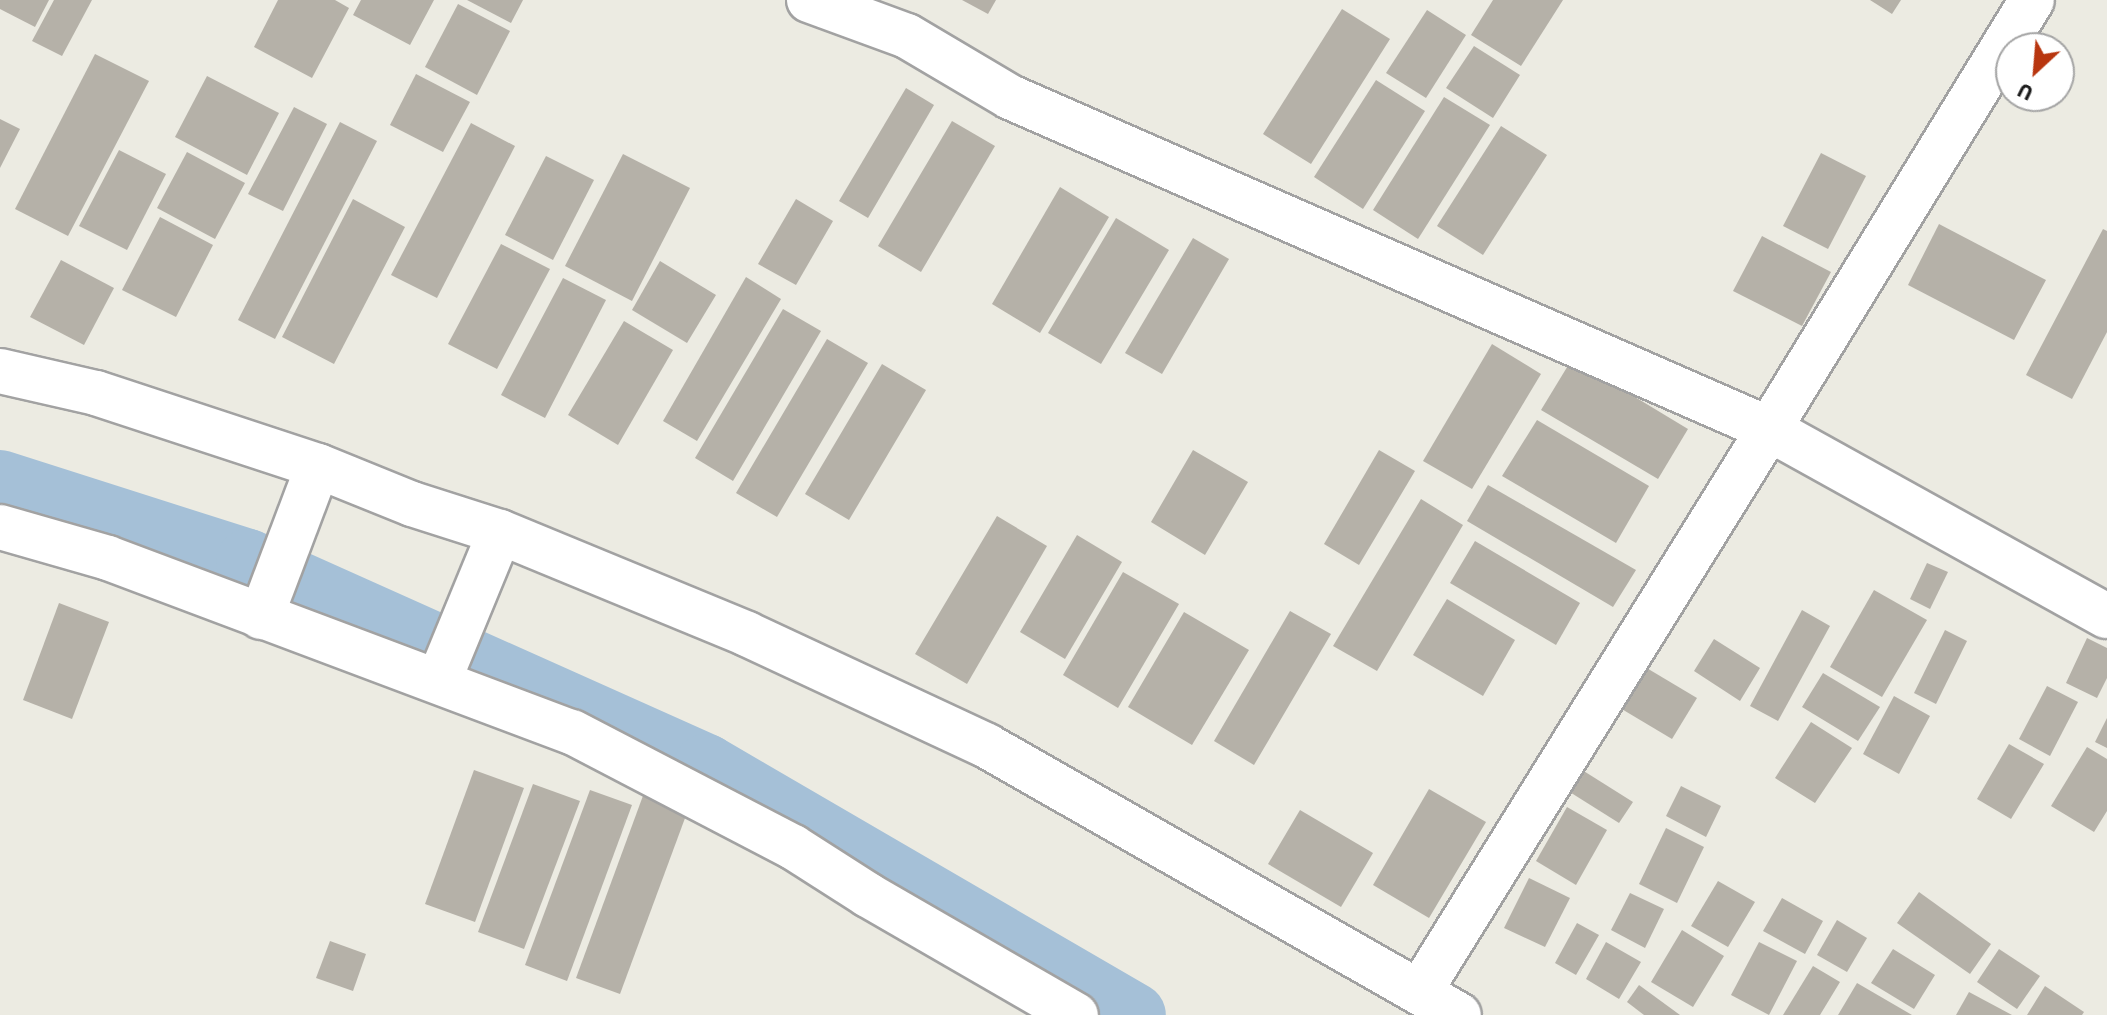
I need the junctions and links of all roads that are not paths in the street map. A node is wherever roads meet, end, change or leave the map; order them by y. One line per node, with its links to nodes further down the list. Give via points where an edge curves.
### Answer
1 (809, 0): 4 (street, via 907,36 1010,97)
2 (2032, 0): 4 (street)
3 (0, 371): 5 (street, via 96,393)
4 (1769, 429): 9 (street); 11 (street)
5 (318, 466): 7 (street); 8 (street)
6 (0, 527): 8 (street)
7 (496, 542): 10 (street); 11 (street, via 747,634 987,746)
8 (264, 607): 10 (street)
9 (2107, 616)
10 (443, 670): 12 (street, via 793,847)
11 (1420, 991): 13 (street)
12 (1076, 1015)
13 (1459, 1015)

